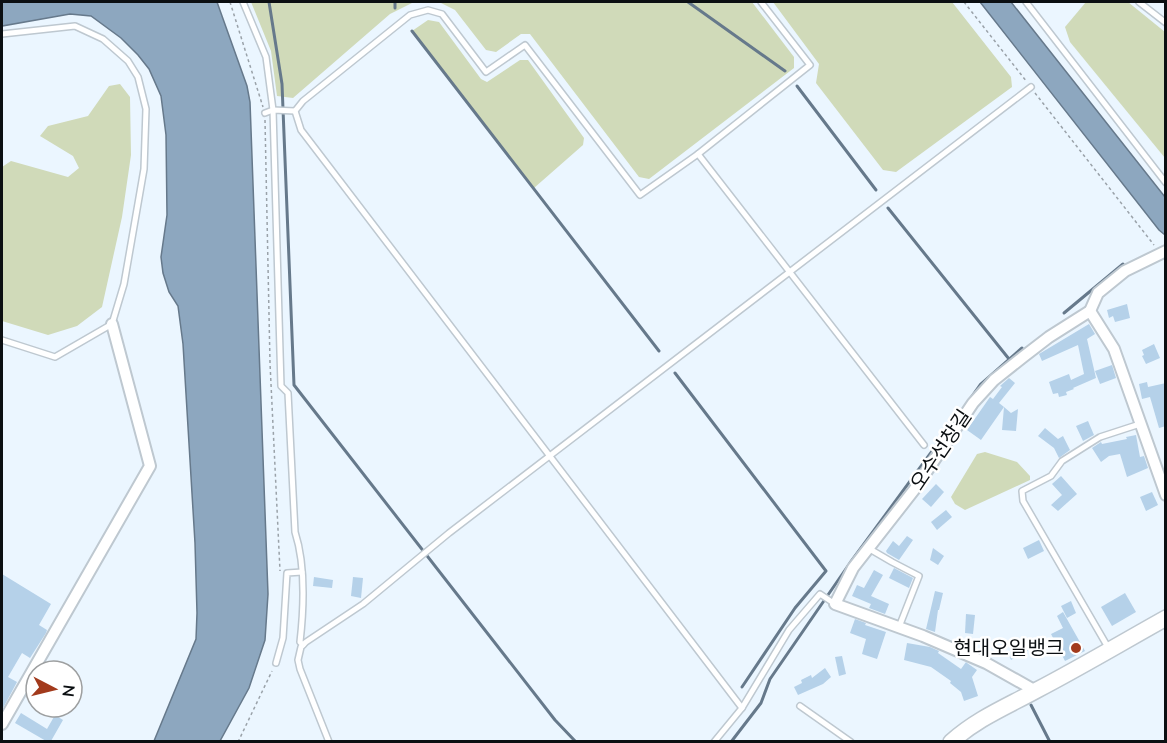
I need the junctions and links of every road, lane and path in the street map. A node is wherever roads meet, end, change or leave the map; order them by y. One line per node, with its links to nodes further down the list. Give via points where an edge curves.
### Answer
1 (230, 2): 12 (path)
2 (243, 2): 10 (lane, via 266,57)
3 (761, 2): 13 (lane, via 810,65)
4 (964, 2): 9 (path)
5 (1026, 2): 14 (lane)
6 (1138, 2): 7 (lane)
7 (1166, 22)
8 (2, 34): 18 (lane, via 75,26 103,39 128,61 138,77 146,109 144,169 124,284)
9 (1031, 87): 15 (path); 16 (lane)
10 (273, 110): 11 (lane); 12 (lane); 25 (lane, via 281,386 288,393 295,532)
11 (295, 111): 13 (lane, via 410,15 428,10 442,14 486,72 525,45 640,195); 22 (lane, via 301,130)
12 (265, 113): 26 (path, via 270,363)
13 (698, 154): 16 (lane)
14 (1166, 183)
15 (1163, 252): 17 (street, via 1125,271 1098,293)
16 (789, 272): 21 (lane); 22 (lane)
17 (1090, 311): 20 (street, via 1114,349); 24 (street, 오수선창길, via 1049,337 973,403 915,490)
18 (112, 324): 19 (lane, via 55,357); 36 (street, via 150,466)
19 (2, 340)
20 (1140, 424): 23 (street); 31 (lane, via 1100,437 1062,461 1051,476 1022,491 1023,501)
21 (924, 446)
22 (549, 456): 30 (lane, via 363,604); 35 (lane)
23 (1166, 495)
24 (868, 548): 27 (street, 오수선창길); 29 (lane, via 919,576)
25 (302, 572): 30 (lane); 32 (lane, via 287,573 283,638)
26 (280, 577)
27 (835, 604): 29 (street); 35 (lane, via 820,594 789,630)
28 (1166, 618): 31 (main road)
29 (898, 627): 33 (street, via 986,663)
30 (303, 645): 38 (lane, via 298,654 300,669)
31 (1110, 650): 33 (main road)
32 (276, 663): 37 (path)
33 (1036, 691): 41 (main road, via 993,711)
34 (800, 706): 40 (lane)
35 (742, 708): 39 (lane)
36 (2, 724)
37 (238, 741)
38 (329, 741)
39 (714, 741)
40 (850, 741)
41 (951, 741)

